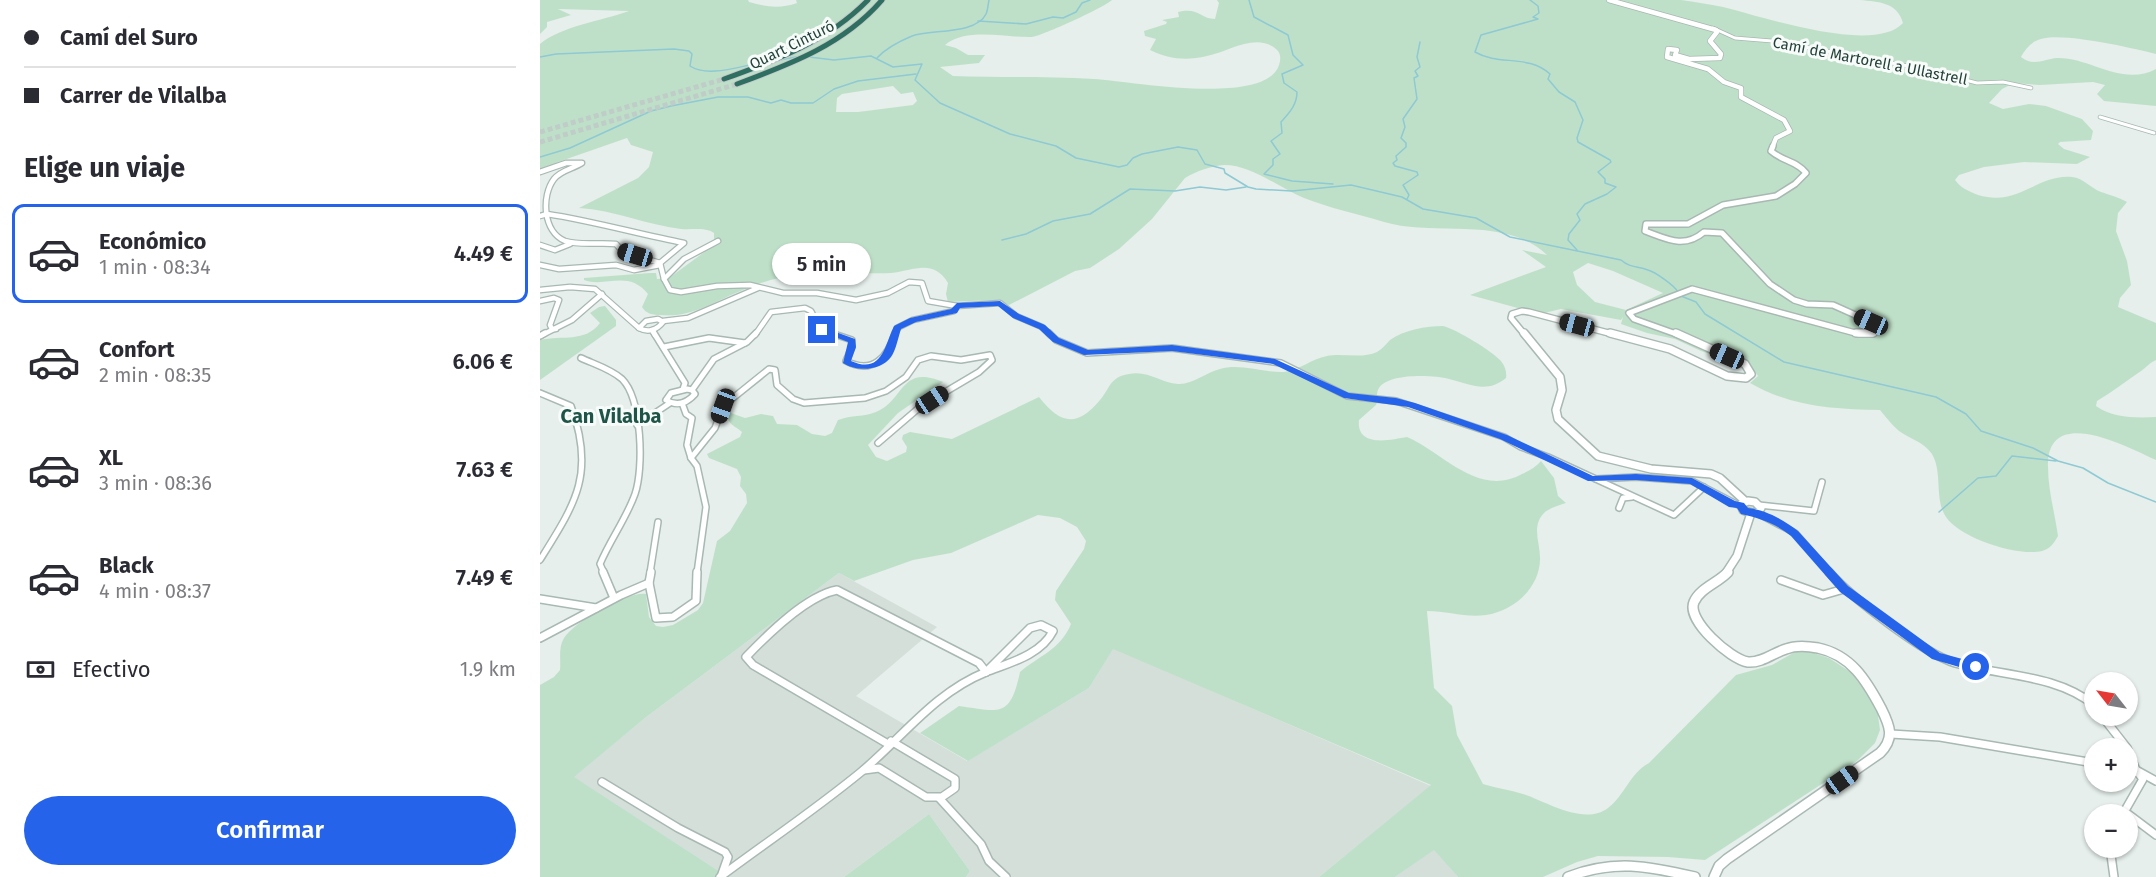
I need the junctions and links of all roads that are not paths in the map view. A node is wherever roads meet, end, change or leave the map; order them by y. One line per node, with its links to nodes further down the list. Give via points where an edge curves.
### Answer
1 (868, 0): 5 (highway, Quart Cinturó, via 845,21 802,47)
2 (882, 0): 6 (highway, Quart Cinturó, via 859,23 822,47)
3 (1609, 0): 4 (street)
4 (1711, 28): 7 (street, Camí de Martorell a Ullastrell, via 1735,38 1919,68 1977,83 2003,82); 44 (street, via 1717,33 1710,41 1720,58 1689,60 1676,55 1677,50 1672,48 1667,57 1711,70 1740,88 1741,97 1784,120 1790,131 1776,138 1771,151 1806,173 1773,198 1723,205 1694,223 1646,224 1645,231 1689,243 1704,232 1722,233 1775,288 1798,302 1833,305 1871,322 1873,334 1859,334 1699,290 1688,290 1632,310 1630,316 1745,364 1751,374 1746,378 1727,376 1670,349 1529,312 1516,312 1511,318 1560,377 1558,419 1598,456 1651,469 1711,474 1720,478)
5 (724, 79)
6 (737, 84)
7 (2031, 88)
8 (2100, 117): 9 (street)
9 (2154, 133)
10 (540, 172): 11 (street, via 579,161 581,164 554,180 546,198)
11 (547, 214): 12 (street); 14 (street, via 554,234); 16 (street, via 684,243)
12 (540, 216)
13 (718, 241): 18 (street, via 684,259)
14 (570, 244): 15 (street, via 555,250); 16 (street, via 616,244 623,252)
15 (540, 245)
16 (660, 264): 17 (street, via 634,270 616,265); 18 (street)
17 (541, 267)
18 (664, 279): 19 (street, via 670,290 681,292 717,286)
19 (760, 287): 23 (street, via 856,300 873,298 916,281 922,283 928,301); 24 (street, via 705,313)
20 (540, 290): 21 (street, via 578,287)
21 (602, 294): 25 (street); 26 (street)
22 (540, 301): 26 (street, via 559,300 550,326)
23 (957, 306): 29 (street, via 954,311 897,328 888,355 870,366 846,362 852,340 822,330 812,311 805,308 766,314 757,333); 40 (street, via 1000,303 1016,316 1042,327 1056,340 1087,353 1172,348 1275,361 1347,396 1412,405 1504,437)
24 (663, 321): 25 (street, via 650,320); 27 (street, via 662,326)
25 (639, 328): 27 (street)
26 (558, 329): 28 (street)
27 (652, 330): 30 (street)
28 (540, 336)
29 (745, 343): 30 (street, via 709,338); 33 (street, via 716,358)
30 (664, 347): 32 (street, via 685,383)
31 (581, 358): 37 (street, via 622,380 637,408)
32 (683, 389): 33 (street); 35 (street, via 668,395 666,400)
33 (692, 390): 36 (street, via 693,397)
34 (540, 393): 48 (street, via 571,406 580,439 581,484)
35 (670, 403): 36 (street); 37 (street)
36 (682, 403): 39 (street, via 692,418 687,445)
37 (638, 425): 52 (street, via 640,478 600,564)
38 (878, 442): 39 (street, via 920,407 980,372 992,360 990,356 961,360 931,356 918,360 906,377 886,391 865,398 804,403 777,385 775,370 769,369 723,406 715,428)
39 (691, 458): 50 (street, via 700,475 706,507 696,571 696,601 681,614 664,620 656,618)
40 (1592, 479): 42 (street, via 1692,481); 43 (street)
41 (1822, 482): 46 (street, via 1814,511)
42 (1704, 487): 43 (street, via 1674,515); 44 (street, via 1733,504)
43 (1633, 496): 45 (street, via 1623,498)
44 (1743, 503): 46 (street, via 1751,501); 46 (street, via 1745,512)
45 (1619, 508)
46 (1756, 510): 51 (street, via 1795,533); 59 (street, via 1733,566 1693,601 1696,623 1744,661 1755,662 1799,645 1843,656 1854,664 1887,719)
47 (658, 522): 50 (street)
48 (540, 560)
49 (1781, 580): 51 (street, via 1823,595)
50 (649, 583): 52 (street)
51 (1844, 589): 57 (street, via 1936,656 2059,685)
52 (614, 598): 54 (street)
53 (540, 599): 54 (street)
54 (596, 608): 55 (street)
55 (540, 638)
56 (986, 672): 56 (street, via 1046,643 1053,631 1041,625 1030,628); 61 (street, via 934,700); 61 (street, via 979,663 835,589 797,613 746,657 753,665)
57 (2084, 697)
58 (2110, 726): 60 (street)
59 (1891, 734): 62 (street, via 1940,737); 77 (street, via 1880,753 1727,859)
60 (2119, 738)
61 (890, 742): 63 (street); 69 (street, via 955,779 956,788)
62 (2084, 761)
63 (864, 770): 69 (street, via 879,768 926,797); 73 (street)
64 (2138, 771): 66 (street)
65 (2138, 773): 68 (street, via 2143,779)
66 (2156, 781)
67 (602, 782): 73 (street, via 694,838 725,852 728,857)
68 (2138, 788)
69 (940, 799): 74 (street, via 981,844 988,861)
70 (2138, 823): 71 (street)
71 (2156, 835)
72 (2111, 858): 78 (street)
73 (721, 877)
74 (1006, 877)
75 (1568, 877): 76 (street, via 1598,866 1622,864)
76 (1695, 877)
77 (1714, 877)
78 (2114, 877)

